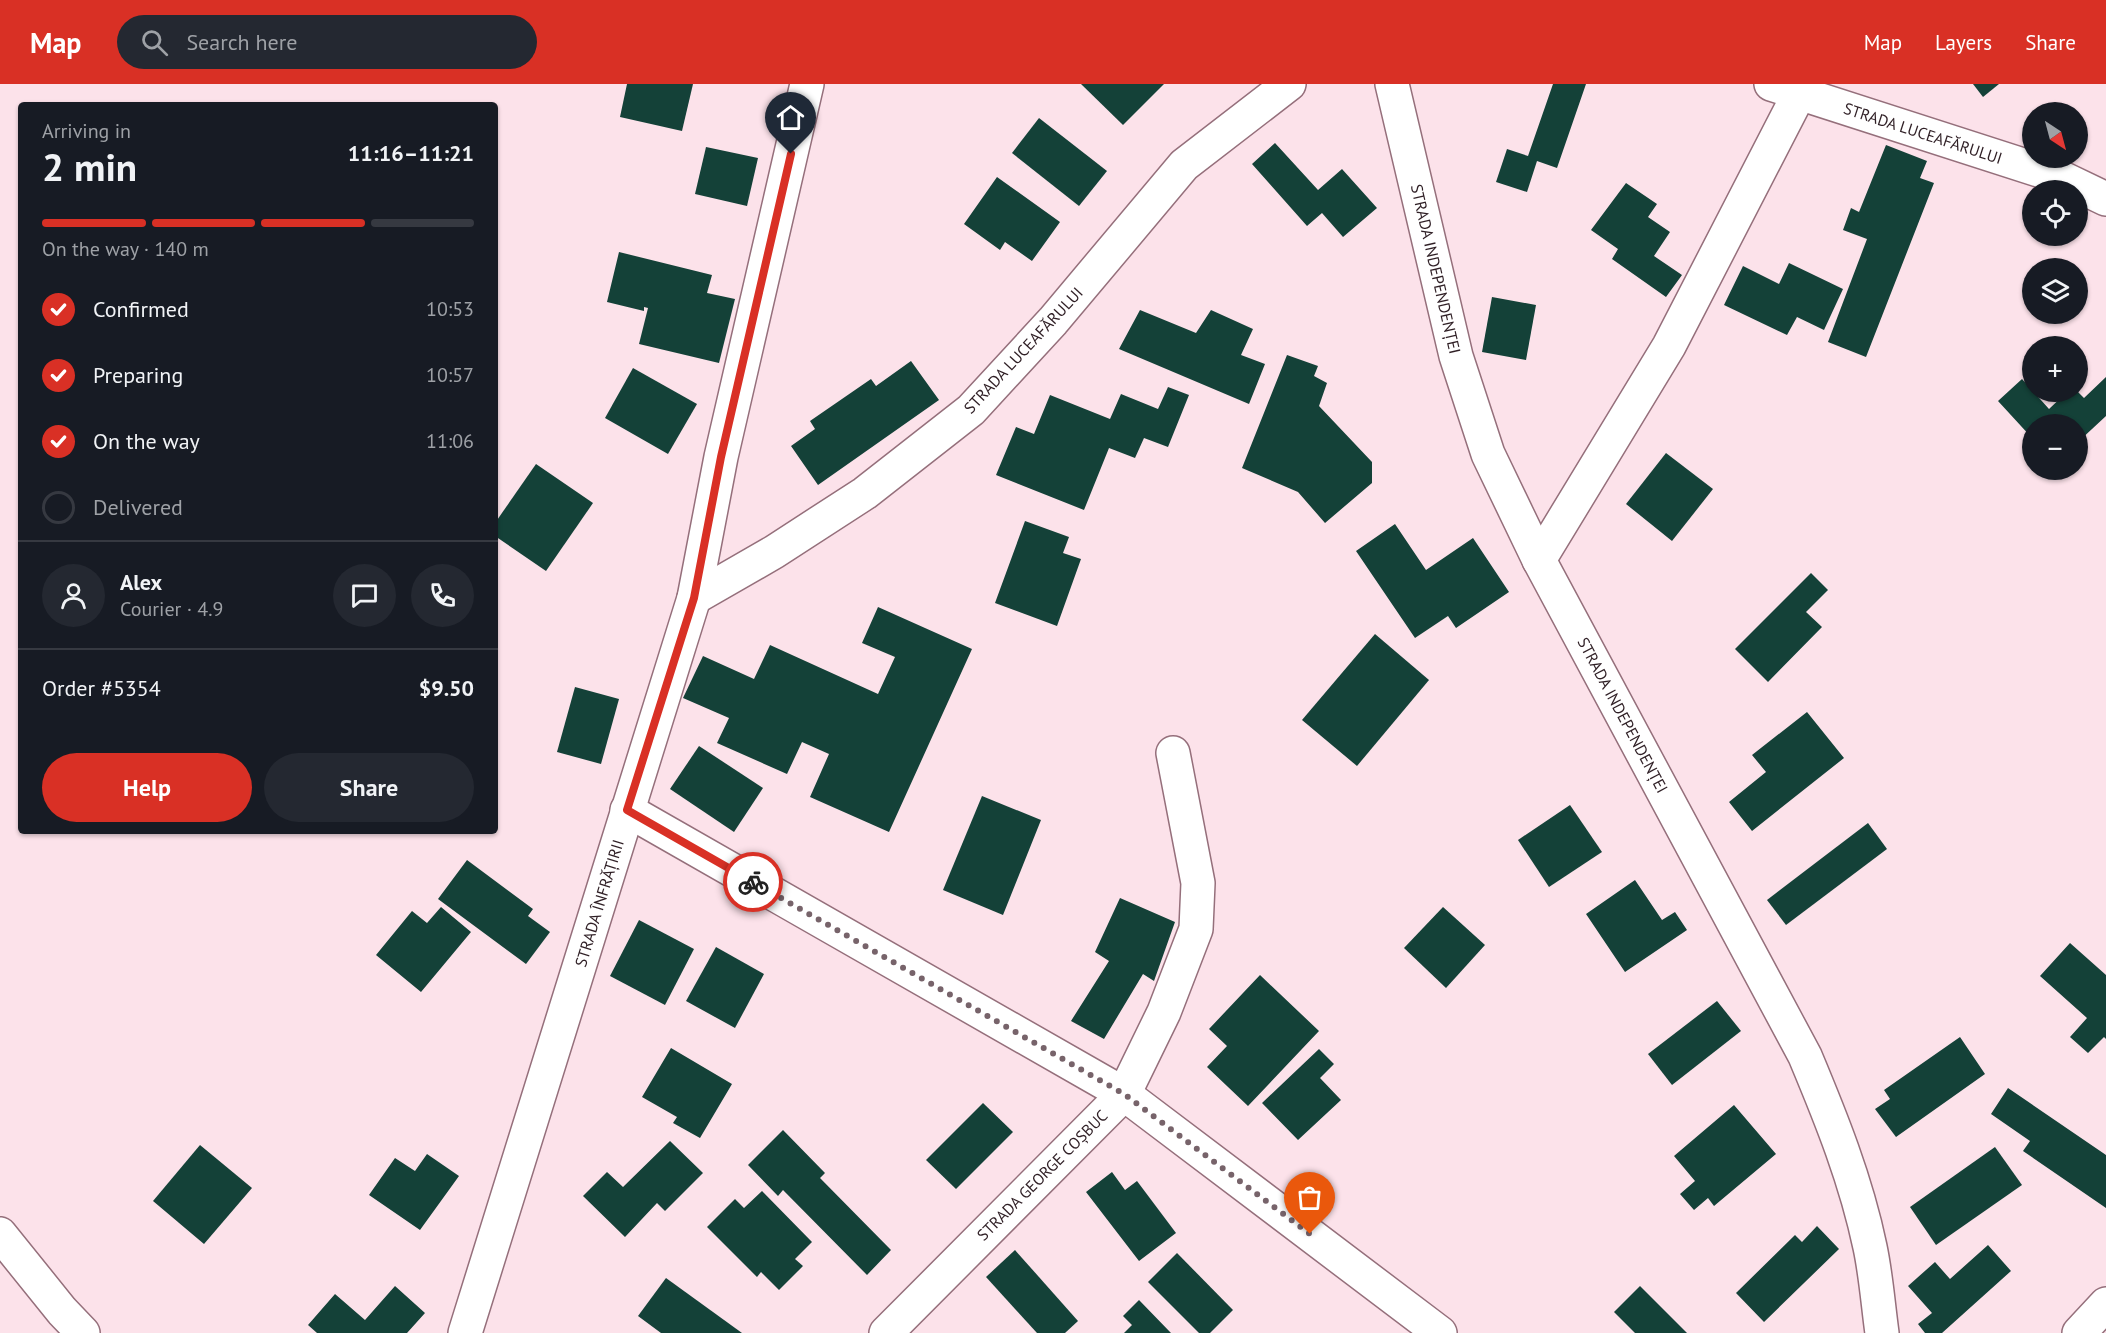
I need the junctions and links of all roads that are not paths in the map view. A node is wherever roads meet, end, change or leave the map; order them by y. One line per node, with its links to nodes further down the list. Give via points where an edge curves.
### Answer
1 (807, 84): 7 (street, STRADA ÎNFRĂȚIRII, via 721,457)
2 (1289, 84): 7 (street, STRADA LUCEAFĂRULUI, via 1184,165 1053,321 971,410 865,493)
3 (1392, 84): 6 (street, STRADA INDEPENDENȚEI, via 1456,356 1488,454)
4 (1785, 89): 5 (street, STRADA LUCEAFĂRULUI, via 2060,177); 6 (street, via 1669,346)
5 (2106, 199)
6 (1539, 560): 17 (street, STRADA INDEPENDENȚEI, via 1805,1056 1854,1184 1870,1248)
7 (694, 598): 9 (street, STRADA ÎNFRĂȚIRII)
8 (1173, 753): 10 (street, STRADA GEORGE COȘBUC, via 1198,883 1196,929 1164,1012)
9 (627, 810): 10 (street); 14 (street, STRADA ÎNFRĂȚIRII)
10 (1124, 1094): 15 (street, STRADA GEORGE COȘBUC); 16 (street)
11 (0, 1234): 13 (street)
12 (2106, 1304): 18 (street)
13 (83, 1333)
14 (465, 1333)
15 (886, 1333)
16 (1440, 1333)
17 (1882, 1333)
18 (2079, 1333)

